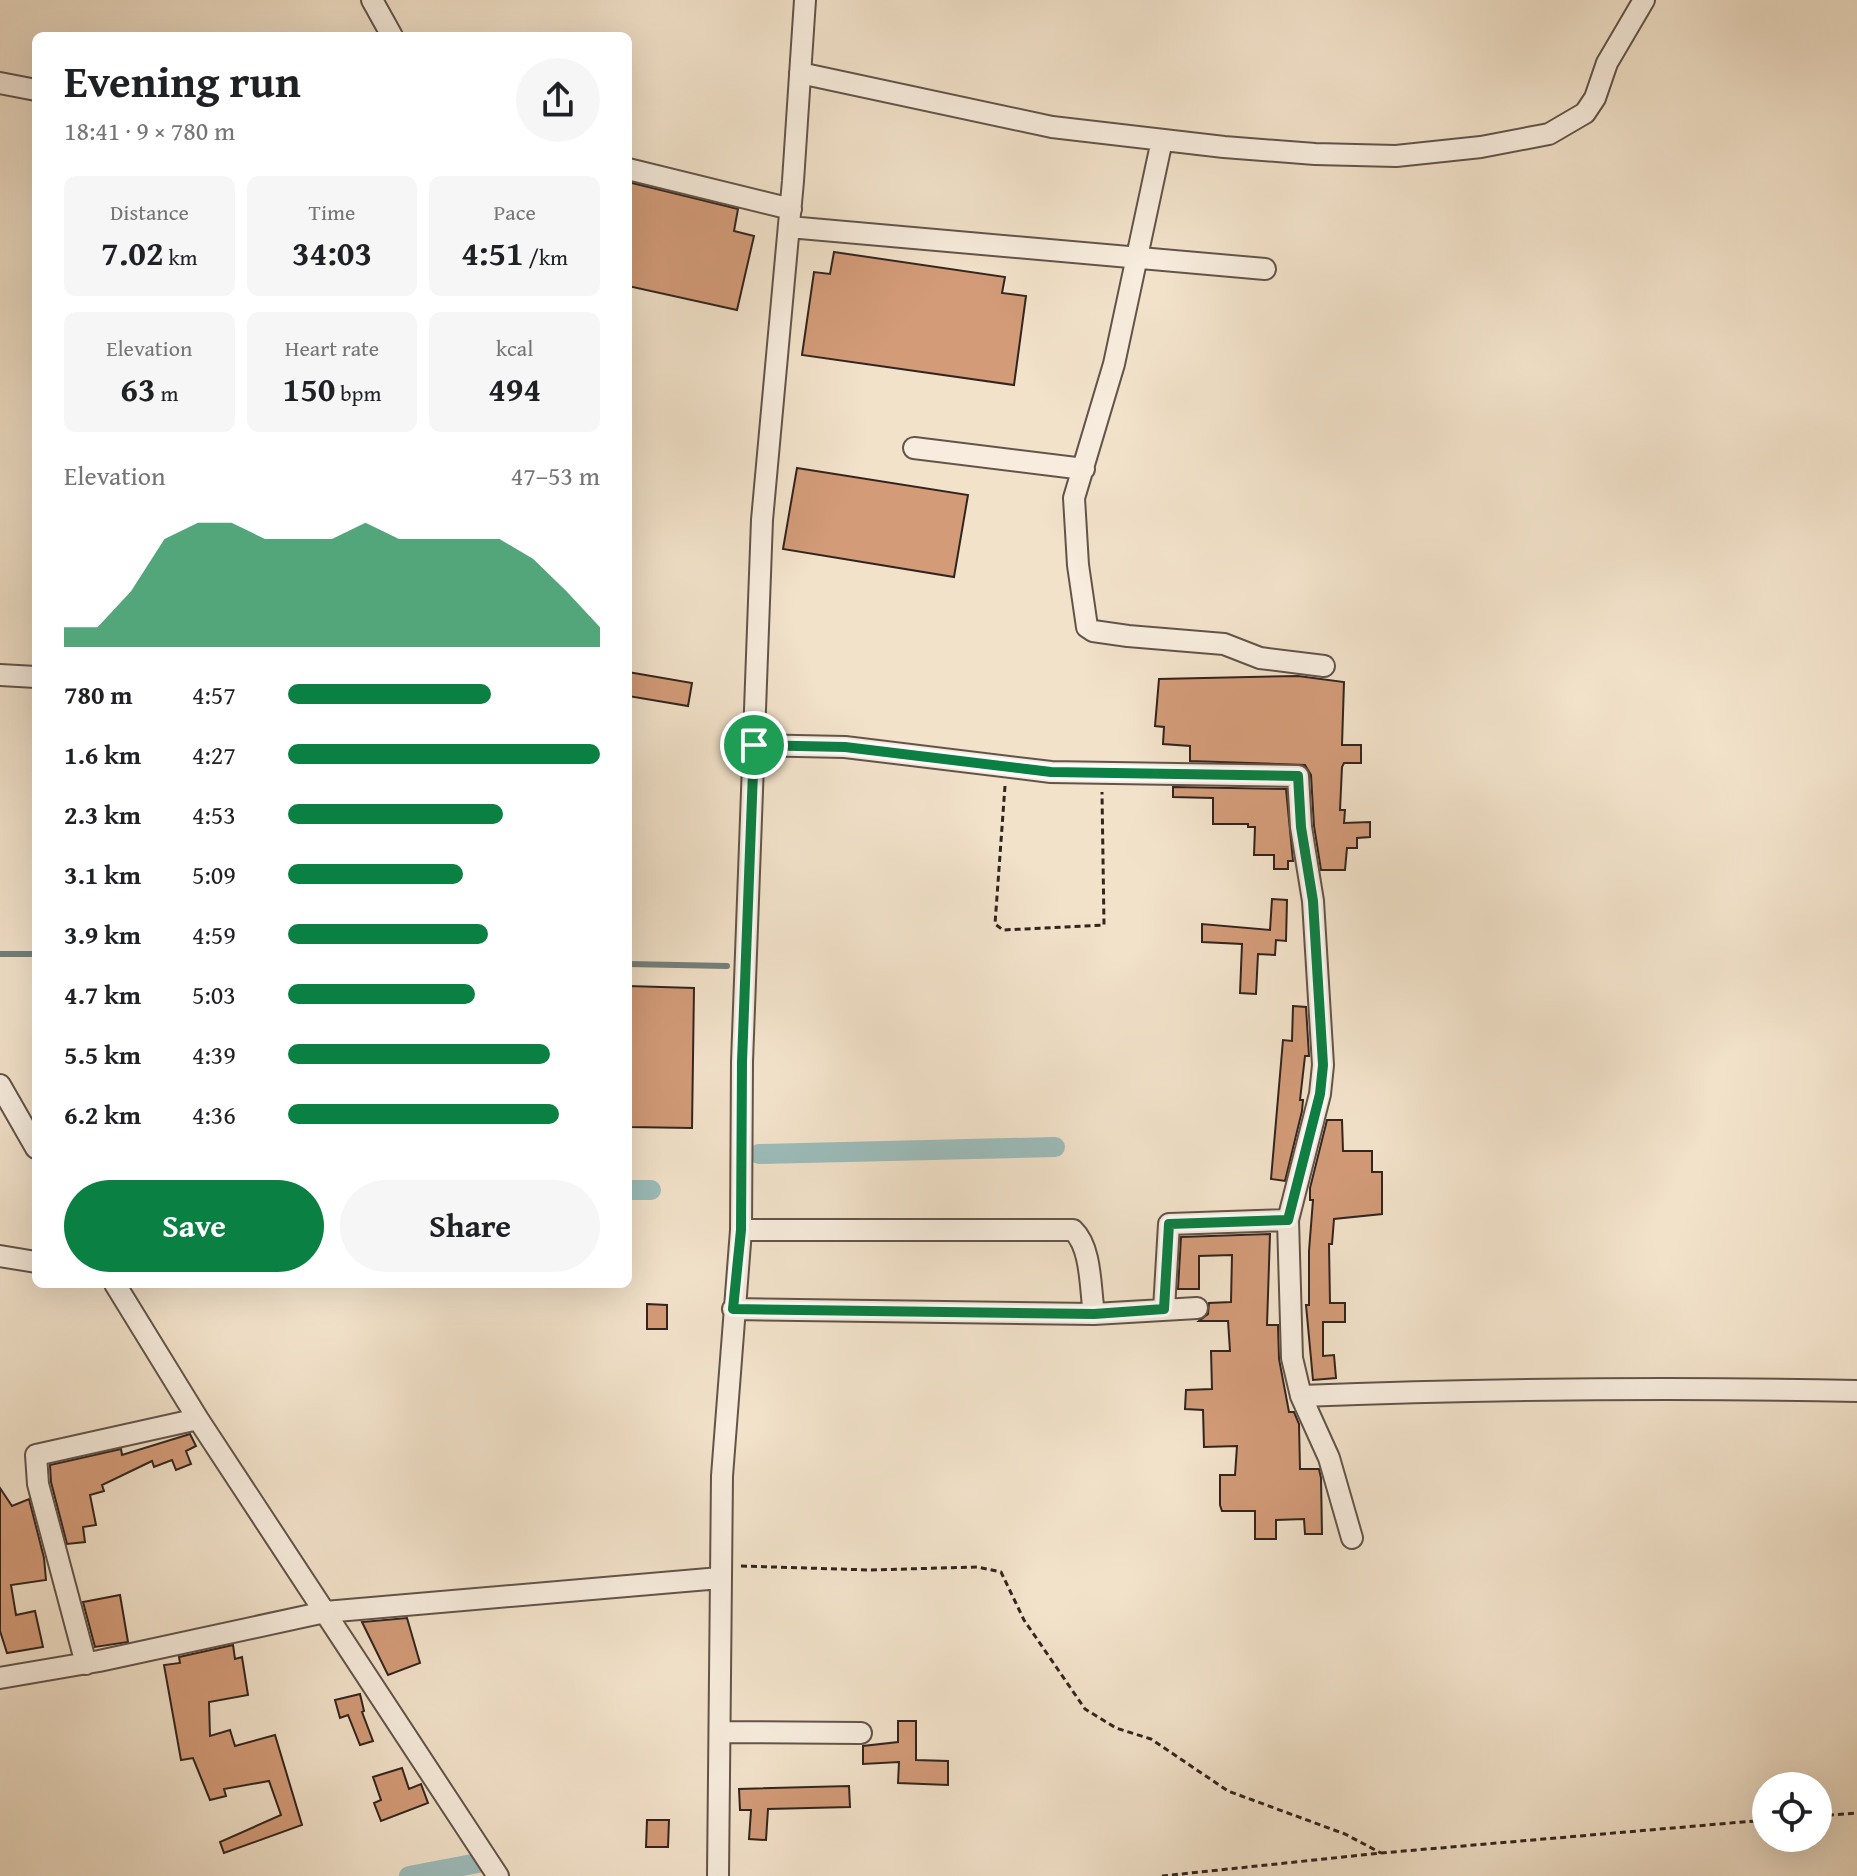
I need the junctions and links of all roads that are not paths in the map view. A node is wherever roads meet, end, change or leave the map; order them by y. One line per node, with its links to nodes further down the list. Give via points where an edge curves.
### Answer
1 (372, 0): 4 (street)
2 (805, 0): 5 (street)
3 (1644, 0): 8 (street, via 1585,113 1549,134 1396,156)
4 (390, 32)
5 (800, 73): 8 (street, via 1052,127); 10 (street)
6 (0, 83): 7 (street)
7 (32, 89)
8 (1162, 140): 11 (street)
9 (632, 170): 10 (street)
10 (790, 218): 11 (street); 18 (street, via 762,520)
11 (1135, 257): 12 (street); 14 (street, via 1114,364)
12 (1265, 269)
13 (914, 448): 14 (street)
14 (1084, 469): 15 (street, via 1074,517 1087,627 1224,644 1260,658)
15 (1324, 666)
16 (0, 675): 17 (street)
17 (32, 677)
18 (754, 745): 21 (street, via 845,747 1102,775 1298,776 1313,901 1323,1065); 22 (street)
19 (0, 1085): 20 (street)
20 (32, 1141)
21 (1288, 1220): 28 (street, via 1169,1224); 31 (street, via 1289,1332)
22 (741, 1230): 27 (street); 29 (street, via 1073,1230 1081,1238)
23 (0, 1256): 24 (street)
24 (32, 1261)
25 (117, 1288): 32 (street)
26 (1197, 1308): 28 (street)
27 (733, 1309): 29 (street); 34 (street)
28 (1164, 1309): 29 (street)
29 (1094, 1314)
30 (1857, 1391): 31 (street, via 1459,1390)
31 (1301, 1396): 33 (street, via 1329,1458)
32 (198, 1419): 35 (street); 36 (street, via 36,1455 38,1484)
33 (1352, 1538)
34 (721, 1572): 35 (street); 38 (street)
35 (325, 1612): 36 (street); 40 (street)
36 (86, 1664): 37 (street)
37 (0, 1678)
38 (721, 1732): 39 (street); 41 (street)
39 (861, 1733)
40 (498, 1876)
41 (718, 1876)

